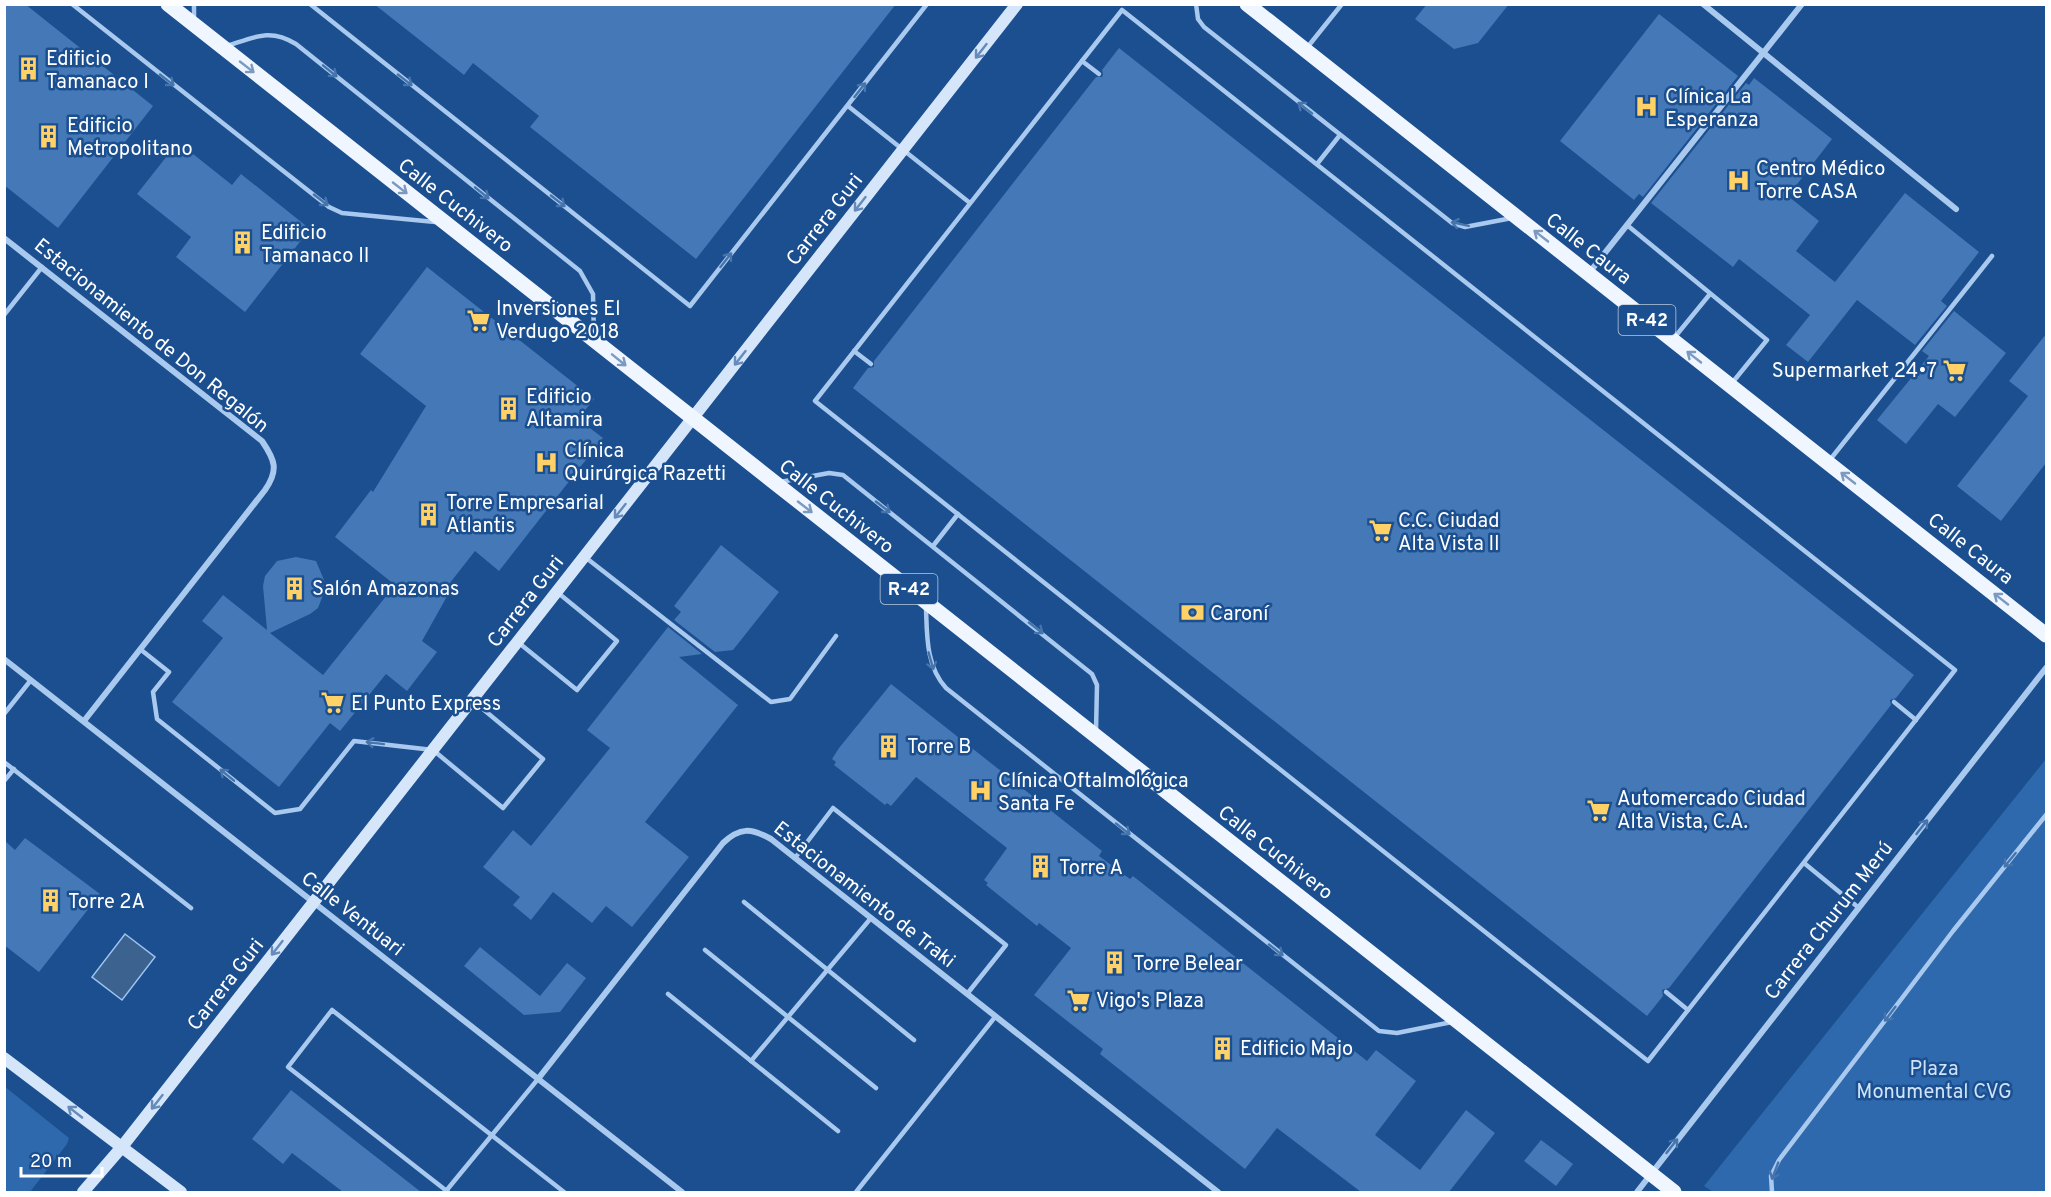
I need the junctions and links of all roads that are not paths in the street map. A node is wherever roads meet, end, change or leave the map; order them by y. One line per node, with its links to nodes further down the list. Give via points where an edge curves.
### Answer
1 (72, 4): 25 (lane, one-way to 25, via 329,207 342,213)
2 (168, 4): 12 (main road, Calle Cuchivero / R-42)
3 (194, 4): 12 (lane)
4 (310, 4): 18 (lane, one-way to 18, via 690,306)
5 (927, 4): 18 (lane, one-way to 5)
6 (1017, 4): 20 (street, Carrera Guri, one-way to 20)
7 (1196, 4): 19 (lane, one-way to 7, via 1204,27 1198,20)
8 (1247, 4): 14 (main road, Calle Caura / R-42)
9 (1342, 4): 14 (lane)
10 (1703, 4): 15 (street)
11 (1802, 4): 15 (street)
12 (194, 25): 13 (main road, Calle Cuchivero / R-42)
13 (222, 47): 25 (main road, Calle Cuchivero / R-42, one-way to 25); 33 (lane, one-way to 33, via 270,35 283,36 305,52 580,271 593,294)
14 (1305, 50): 24 (main road, Calle Caura / R-42)
15 (1763, 52): 23 (street); 26 (street)
16 (1082, 61): 17 (lane); 21 (lane, via 1122,10); 22 (lane)
17 (1099, 74)
18 (848, 106): 20 (lane)
19 (1340, 135): 21 (lane); 24 (lane, one-way to 19, via 1458,226)
20 (903, 150): 22 (lane); 38 (street, Carrera Guri, one-way to 38)
21 (1317, 164): 56 (lane, via 1955,670)
22 (970, 203): 35 (lane)
23 (1956, 209)
24 (1517, 217): 30 (main road, Calle Caura / R-42, one-way to 24)
25 (444, 223): 33 (main road, Calle Cuchivero / R-42)
26 (1627, 225): 30 (street); 31 (lane)
27 (4, 238): 29 (street, Estacionamiento de Don Regalón)
28 (1992, 256): 39 (lane)
29 (42, 267): 32 (lane); 49 (street, Estacionamiento de Don Regalón, via 262,441 275,469 265,490)
30 (1589, 274): 34 (main road, Calle Caura / R-42)
31 (1710, 294): 34 (lane); 37 (lane, via 1767,340)
32 (4, 315)
33 (594, 340): 38 (main road, Calle Cuchivero / R-42, one-way to 38)
34 (1672, 340): 37 (main road, Calle Caura / R-42, one-way to 34)
35 (855, 351): 36 (lane); 41 (lane, via 815,401)
36 (871, 364)
37 (1730, 385): 39 (main road, Calle Caura / R-42)
38 (692, 418): 40 (main road, Calle Cuchivero / R-42); 43 (street, Carrera Guri, one-way to 43)
39 (1828, 462): 46 (main road, Calle Caura / R-42, one-way to 39)
40 (774, 483): 42 (lane, one-way to 42, via 838,473); 45 (main road, Calle Cuchivero / R-42, one-way to 45)
41 (958, 514): 42 (lane); 76 (lane, via 1648,1061)
42 (933, 546): 58 (lane, one-way to 58, via 1092,674 1097,684)
43 (584, 557): 44 (street, Carrera Guri); 47 (lane, via 771,702 790,699)
44 (556, 592): 48 (street, Carrera Guri); 48 (lane, via 617,642 577,690)
45 (926, 603): 58 (main road, Calle Cuchivero / R-42); 79 (lane, one-way to 79, via 931,661 946,688 1370,1024 1388,1034)
46 (2046, 635)
47 (836, 636)
48 (518, 642): 53 (street, Carrera Guri)
49 (140, 649): 57 (street, Estacionamiento de Don Regalón); 59 (lane, one-way to 49, via 354,741 300,809 275,813 157,719 153,692 169,672)
50 (4, 658): 52 (street, Calle Ventuari)
51 (2046, 668): 69 (street, Carrera Churum Merú, one-way to 51)
52 (32, 680): 55 (lane); 57 (street, Calle Ventuari)
53 (472, 700): 59 (street, Carrera Guri); 59 (lane, via 543,759 503,808)
54 (1894, 702): 56 (lane)
55 (4, 714)
56 (1916, 720): 65 (lane)
57 (84, 721): 66 (street, Calle Ventuari)
58 (1095, 736): 79 (main road, Calle Cuchivero / R-42)
59 (433, 750): 66 (street, Carrera Guri)
60 (4, 762): 61 (lane)
61 (14, 769): 62 (lane); 68 (lane)
62 (4, 781)
63 (2046, 815): 98 (lane, one-way to 98, via 1779,1160 1771,1176)
64 (795, 858): 70 (street, Estacionamiento de Traki); 75 (lane, via 833,808 1006,945); 83 (street, Estacionamiento de Traki, via 755,831 729,837)
65 (1804, 863): 69 (lane); 76 (lane)
66 (314, 902): 83 (street, Calle Ventuari); 87 (street, Carrera Guri, one-way to 87)
67 (744, 902): 72 (lane)
68 (191, 908)
69 (1859, 908): 88 (street, Carrera Churum Merú, one-way to 69)
70 (871, 918): 72 (lane); 75 (street, Estacionamiento de Traki)
71 (705, 950): 77 (lane)
72 (828, 970): 77 (lane); 80 (lane)
73 (1666, 992): 76 (lane)
74 (668, 994): 82 (lane)
75 (967, 994): 78 (street, Estacionamiento de Traki)
76 (1688, 1010)
77 (788, 1017): 82 (lane); 84 (lane)
78 (995, 1017): 94 (lane); 95 (street, Estacionamiento de Traki)
79 (1457, 1021): 88 (main road, Calle Cuchivero / R-42)
80 (914, 1040)
81 (4, 1058): 87 (street, one-way to 81)
82 (751, 1061): 85 (lane)
83 (538, 1079): 86 (lane); 93 (street, Calle Ventuari)
84 (876, 1088)
85 (838, 1131)
86 (492, 1136): 91 (lane); 91 (lane, via 332,1010 288,1067); 92 (lane)
87 (121, 1148): 89 (street, Carrera Guri); 90 (street)
88 (1651, 1174): 96 (street, Carrera Churum Merú); 97 (main road, R-42)
89 (84, 1192)
90 (181, 1192)
91 (447, 1192)
92 (564, 1192)
93 (682, 1192)
94 (856, 1192)
95 (1218, 1192)
96 (1636, 1192)
97 (1674, 1192)
98 (1772, 1192)

